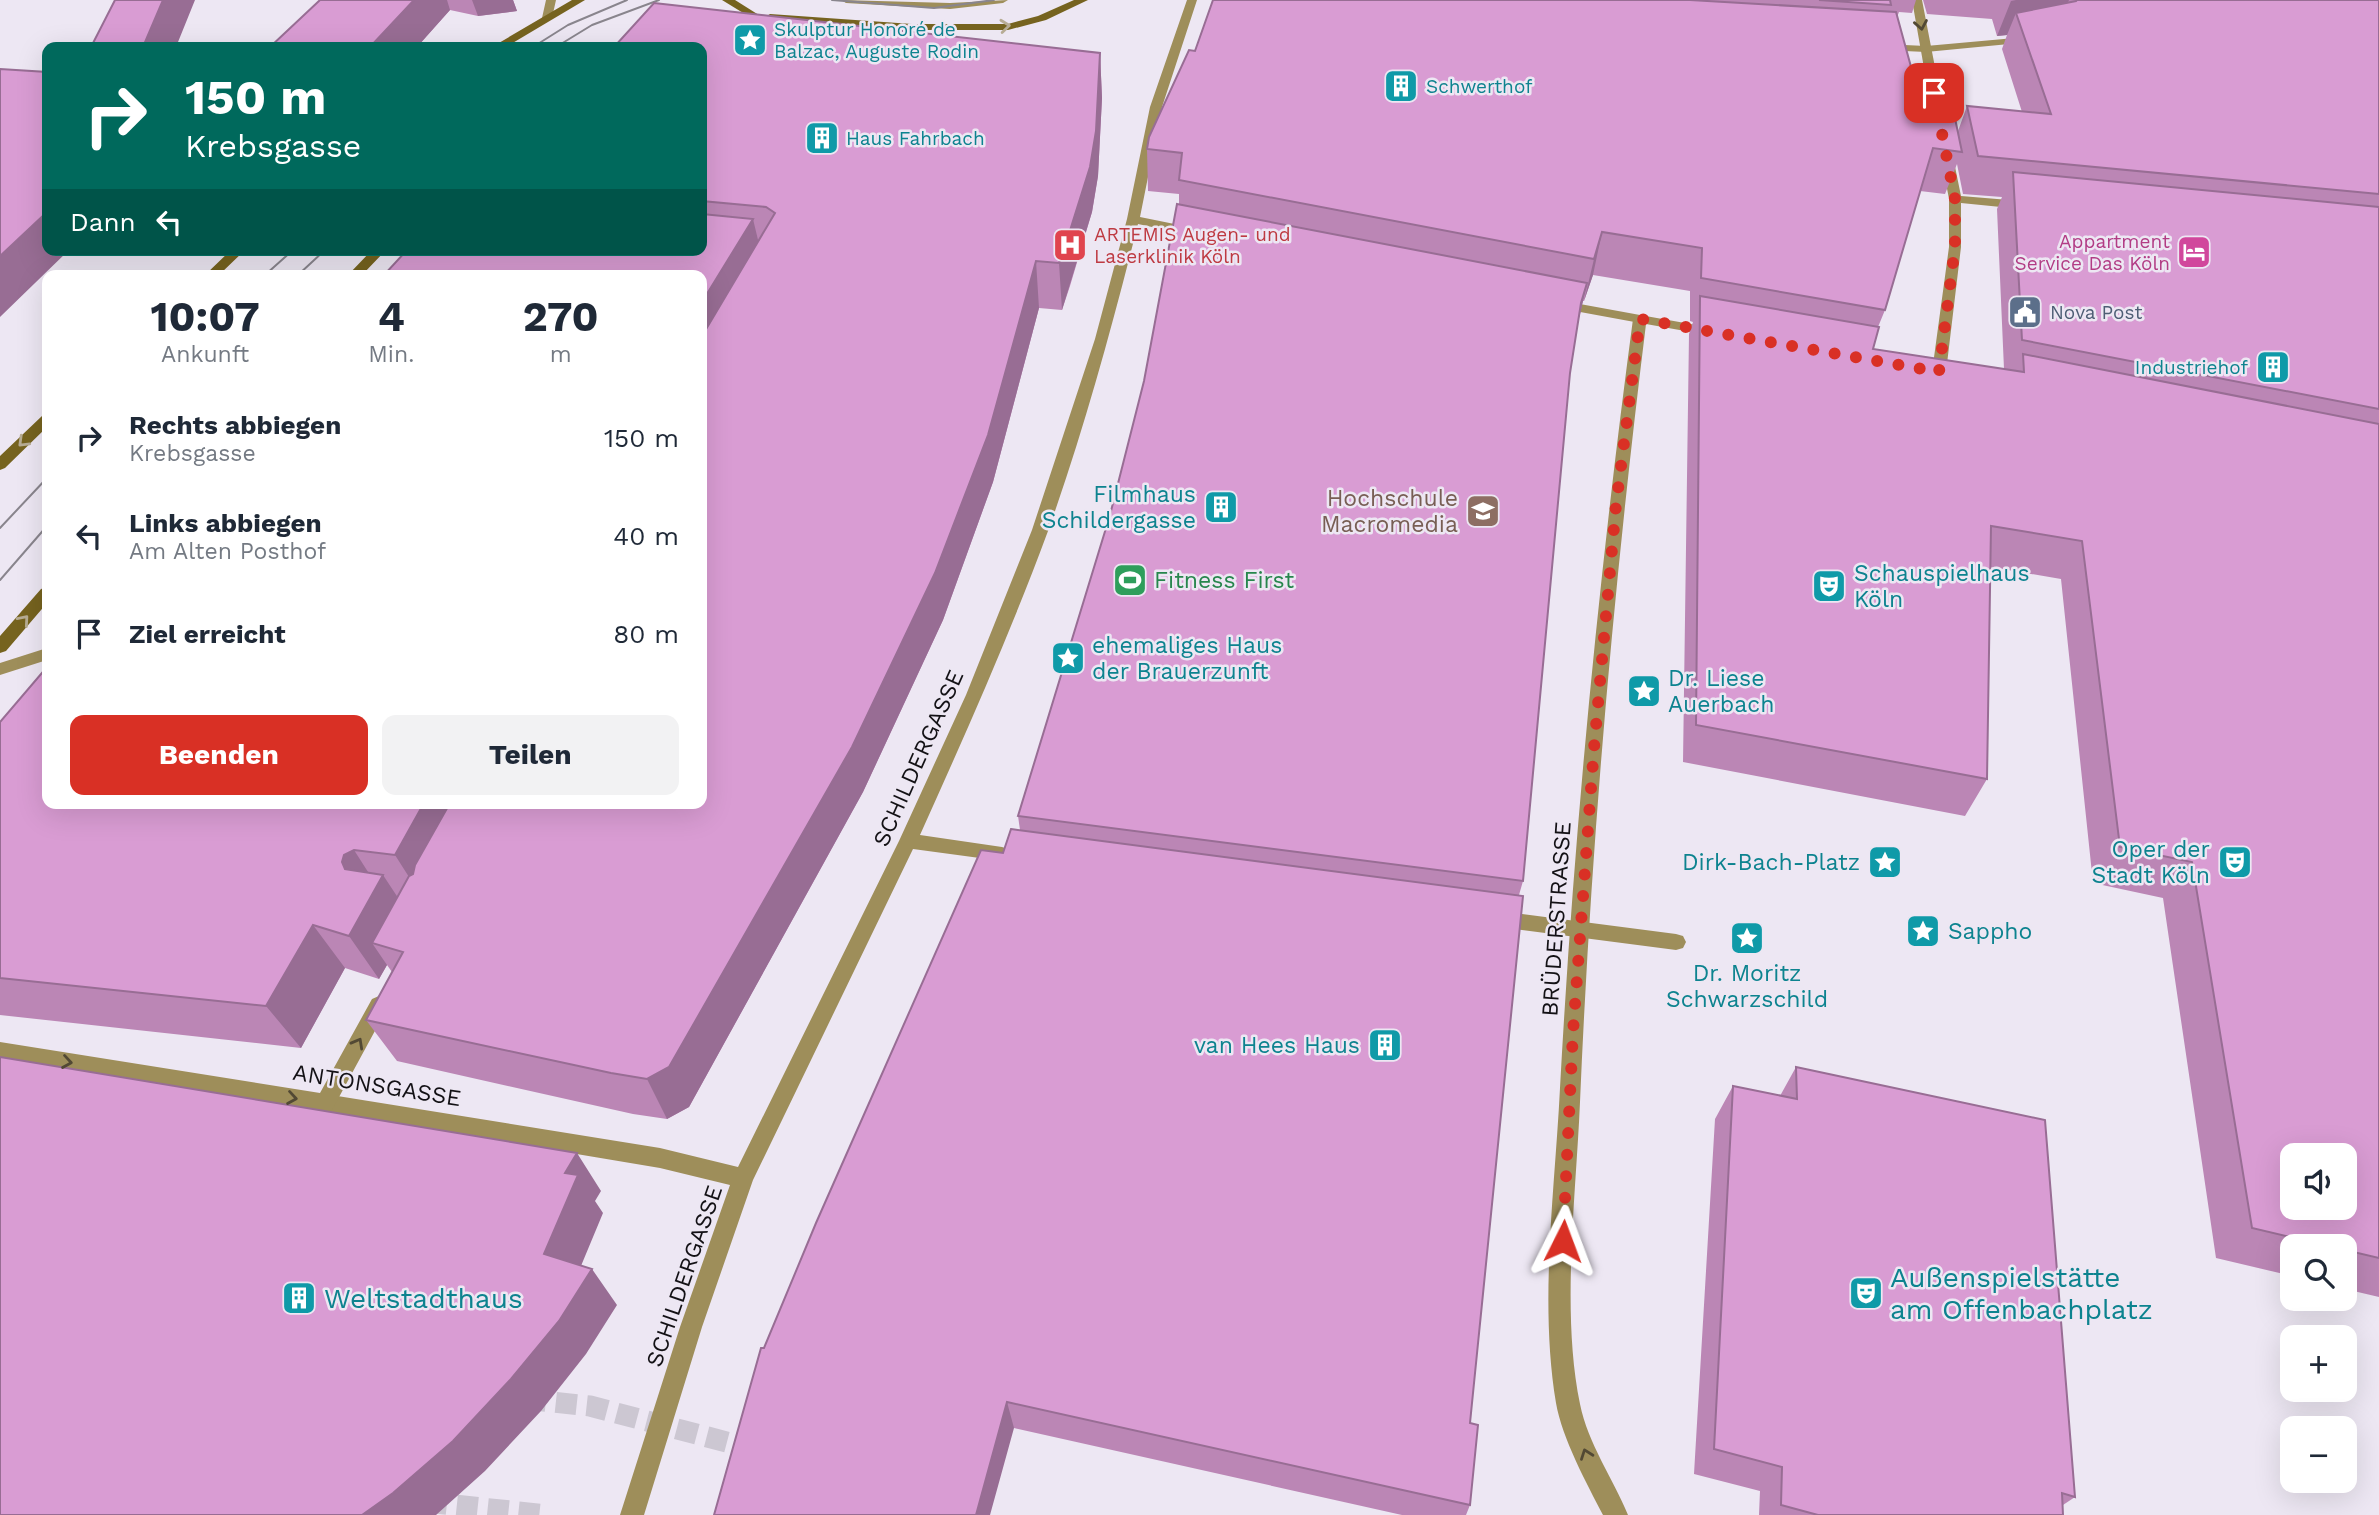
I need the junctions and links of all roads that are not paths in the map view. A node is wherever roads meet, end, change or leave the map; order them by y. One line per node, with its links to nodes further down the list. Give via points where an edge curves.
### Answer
1 (551, 0): 11 (street)
2 (580, 0): 11 (main road)
3 (727, 0): 9 (main road)
4 (846, 0): 5 (street, via 950,6)
5 (1003, 0)
6 (1083, 0): 9 (main road, one-way to 6, via 912,27 1009,27)
7 (1192, 0): 20 (street, SCHILDERGASSE, via 1156,107)
8 (1917, 0): 15 (street, one-way to 15)
9 (757, 16): 10 (main road)
10 (734, 17)
11 (547, 18): 13 (main road)
12 (2043, 37): 15 (street)
13 (506, 42)
14 (1870, 46): 15 (street)
15 (1926, 49): 16 (street)
16 (1942, 133)
17 (1945, 146): 18 (street)
18 (1955, 199): 19 (street); 29 (street, via 1955,247)
19 (2037, 207)
20 (1133, 219): 21 (street); 36 (street, SCHILDERGASSE, via 1102,339 1040,530 974,695)
21 (1212, 235)
22 (232, 256): 24 (main road)
23 (374, 256): 25 (main road)
24 (217, 270)
25 (359, 270)
26 (1544, 301): 27 (street)
27 (1640, 319): 28 (street); 39 (street, BRÜDERSTRASSE, via 1594,748)
28 (1721, 334)
29 (1939, 372)
30 (42, 424): 31 (main road, one-way to 31)
31 (0, 465)
32 (42, 599): 33 (main road, one-way to 32)
33 (0, 647)
34 (42, 655): 35 (street)
35 (0, 669)
36 (908, 841): 37 (street); 44 (street, SCHILDERGASSE)
37 (1018, 856)
38 (1485, 918): 39 (street)
39 (1583, 930): 40 (street); 46 (street, BRÜDERSTRASSE, one-way to 39, via 1591,1467 1568,1406 1559,1319 1573,1032)
40 (1676, 942)
41 (391, 984): 43 (street, one-way to 41)
42 (0, 1051): 43 (street, ANTONSGASSE, one-way to 43)
43 (325, 1103): 44 (street, ANTONSGASSE, via 660,1158)
44 (743, 1178): 45 (street, SCHILDERGASSE)
45 (632, 1515)
46 (1616, 1515)

